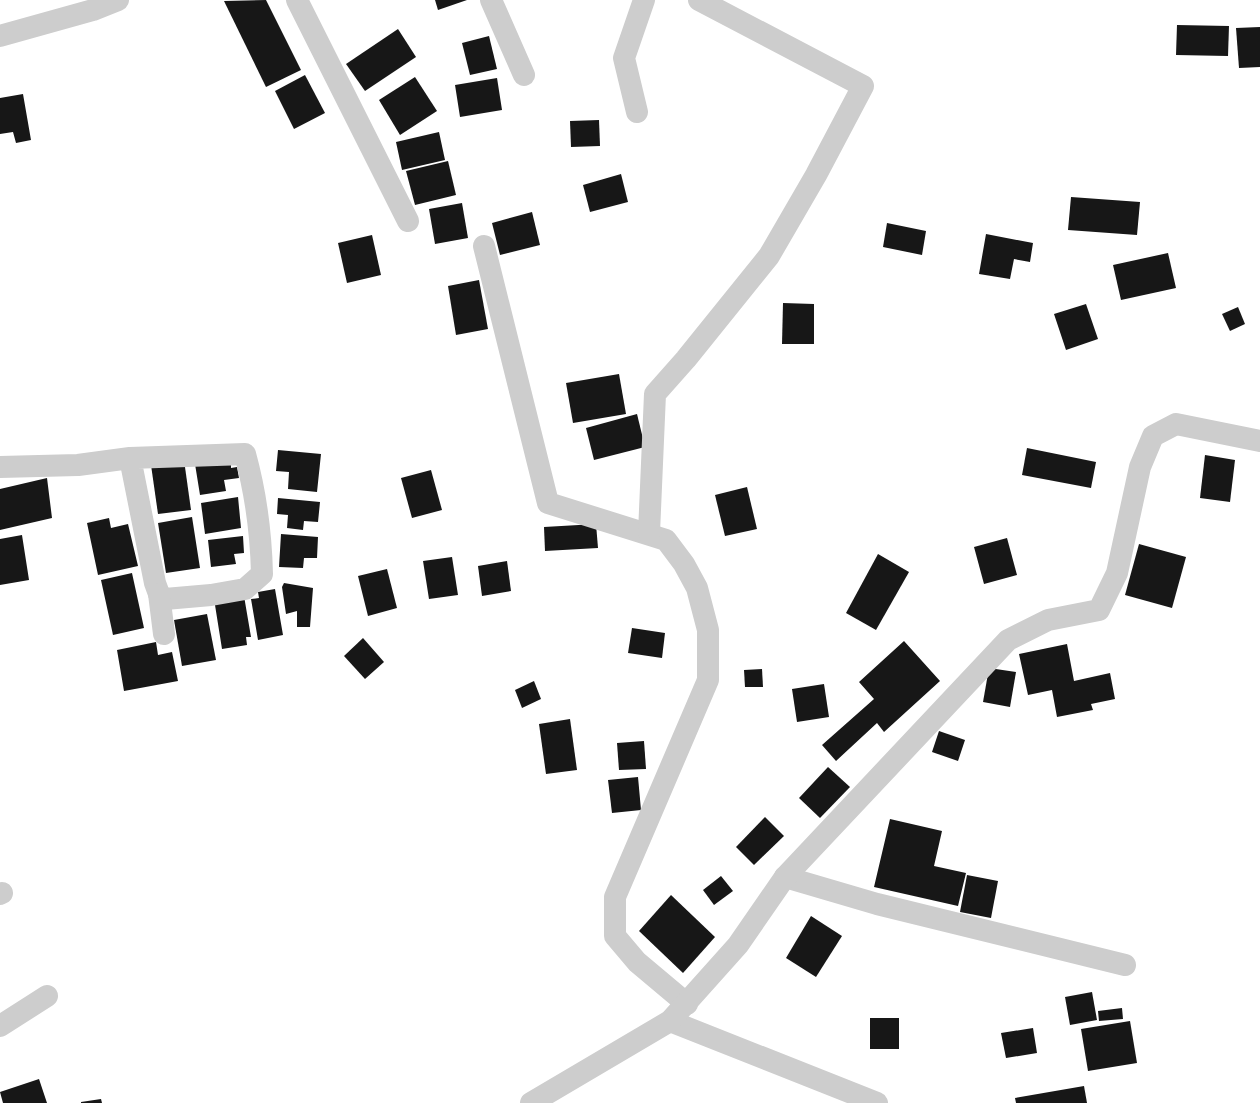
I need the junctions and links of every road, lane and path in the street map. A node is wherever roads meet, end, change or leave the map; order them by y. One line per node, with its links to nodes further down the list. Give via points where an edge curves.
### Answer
1 (118, 0): 6 (street)
2 (297, 0): 9 (street)
3 (491, 0): 7 (street)
4 (644, 0): 8 (street, via 624,58)
5 (699, 0): 14 (street, via 863,86 769,256 686,359 654,394)
6 (0, 36)
7 (524, 75)
8 (637, 112)
9 (408, 220)
10 (484, 246): 14 (street, via 548,503)
11 (1260, 441): 17 (street, via 1176,424 1153,436 1140,467 1117,573 1099,610 1048,620 1008,640)
12 (130, 458): 13 (street, via 78,465); 15 (street, via 155,583); 15 (street, via 245,454 255,492 262,544 262,574 245,589 165,599)
13 (0, 467)
14 (649, 533): 20 (street, via 666,540 684,564 697,588 708,630 708,680 615,897 615,936 637,962)
15 (160, 594): 16 (street)
16 (164, 634)
17 (785, 877): 18 (street, via 877,904); 20 (street, via 738,945)
18 (1125, 965)
19 (47, 996): 22 (street)
20 (686, 1004): 21 (street)
21 (670, 1021): 23 (street); 24 (street)
22 (0, 1026)
23 (530, 1103)
24 (877, 1103)

